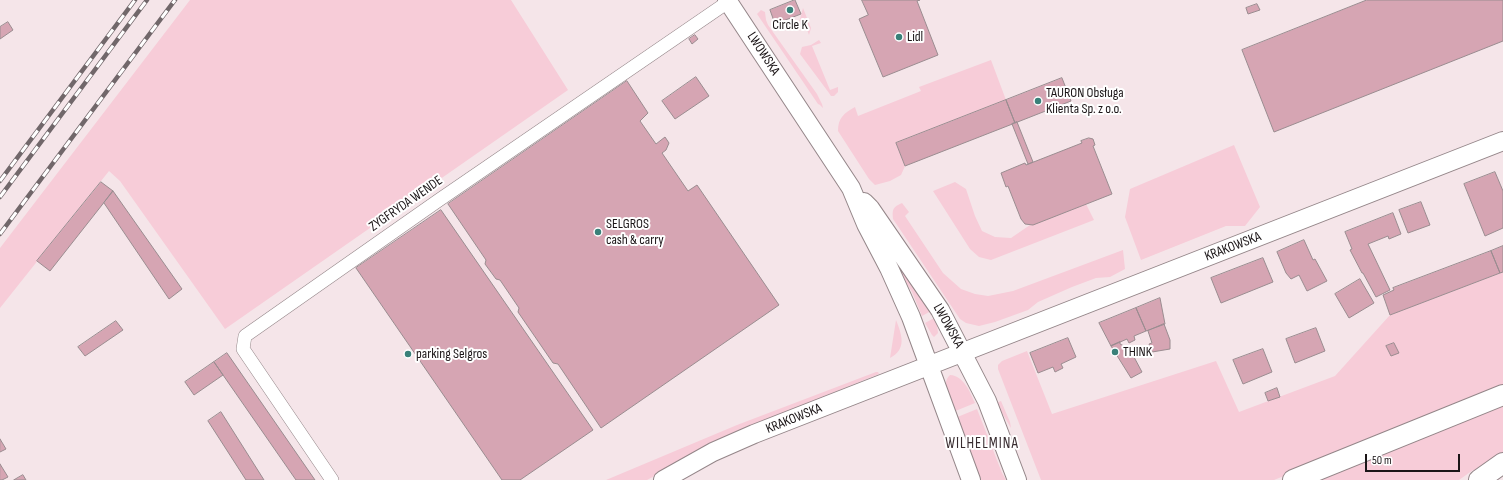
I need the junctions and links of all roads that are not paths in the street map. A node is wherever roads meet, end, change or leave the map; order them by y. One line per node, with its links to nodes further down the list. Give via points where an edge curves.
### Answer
1 (728, 1): 3 (street, LWOWSKA); 9 (street, ZYGFRYDA WENDE, via 245,336 243,349)
2 (1503, 141): 4 (street, KRAKOWSKA)
3 (851, 188): 4 (street, LWOWSKA, via 870,208 940,310); 5 (street, LWOWSKA, via 908,310)
4 (963, 353): 5 (street, KRAKOWSKA); 12 (street, LWOWSKA, via 987,401)
5 (929, 365): 10 (street, KRAKOWSKA, via 713,452); 11 (street, LWOWSKA)
6 (1503, 395): 13 (main road)
7 (1503, 463): 8 (main road)
8 (1483, 477)
9 (332, 480)
10 (663, 480)
11 (971, 480)
12 (1017, 480)
13 (1292, 480)

